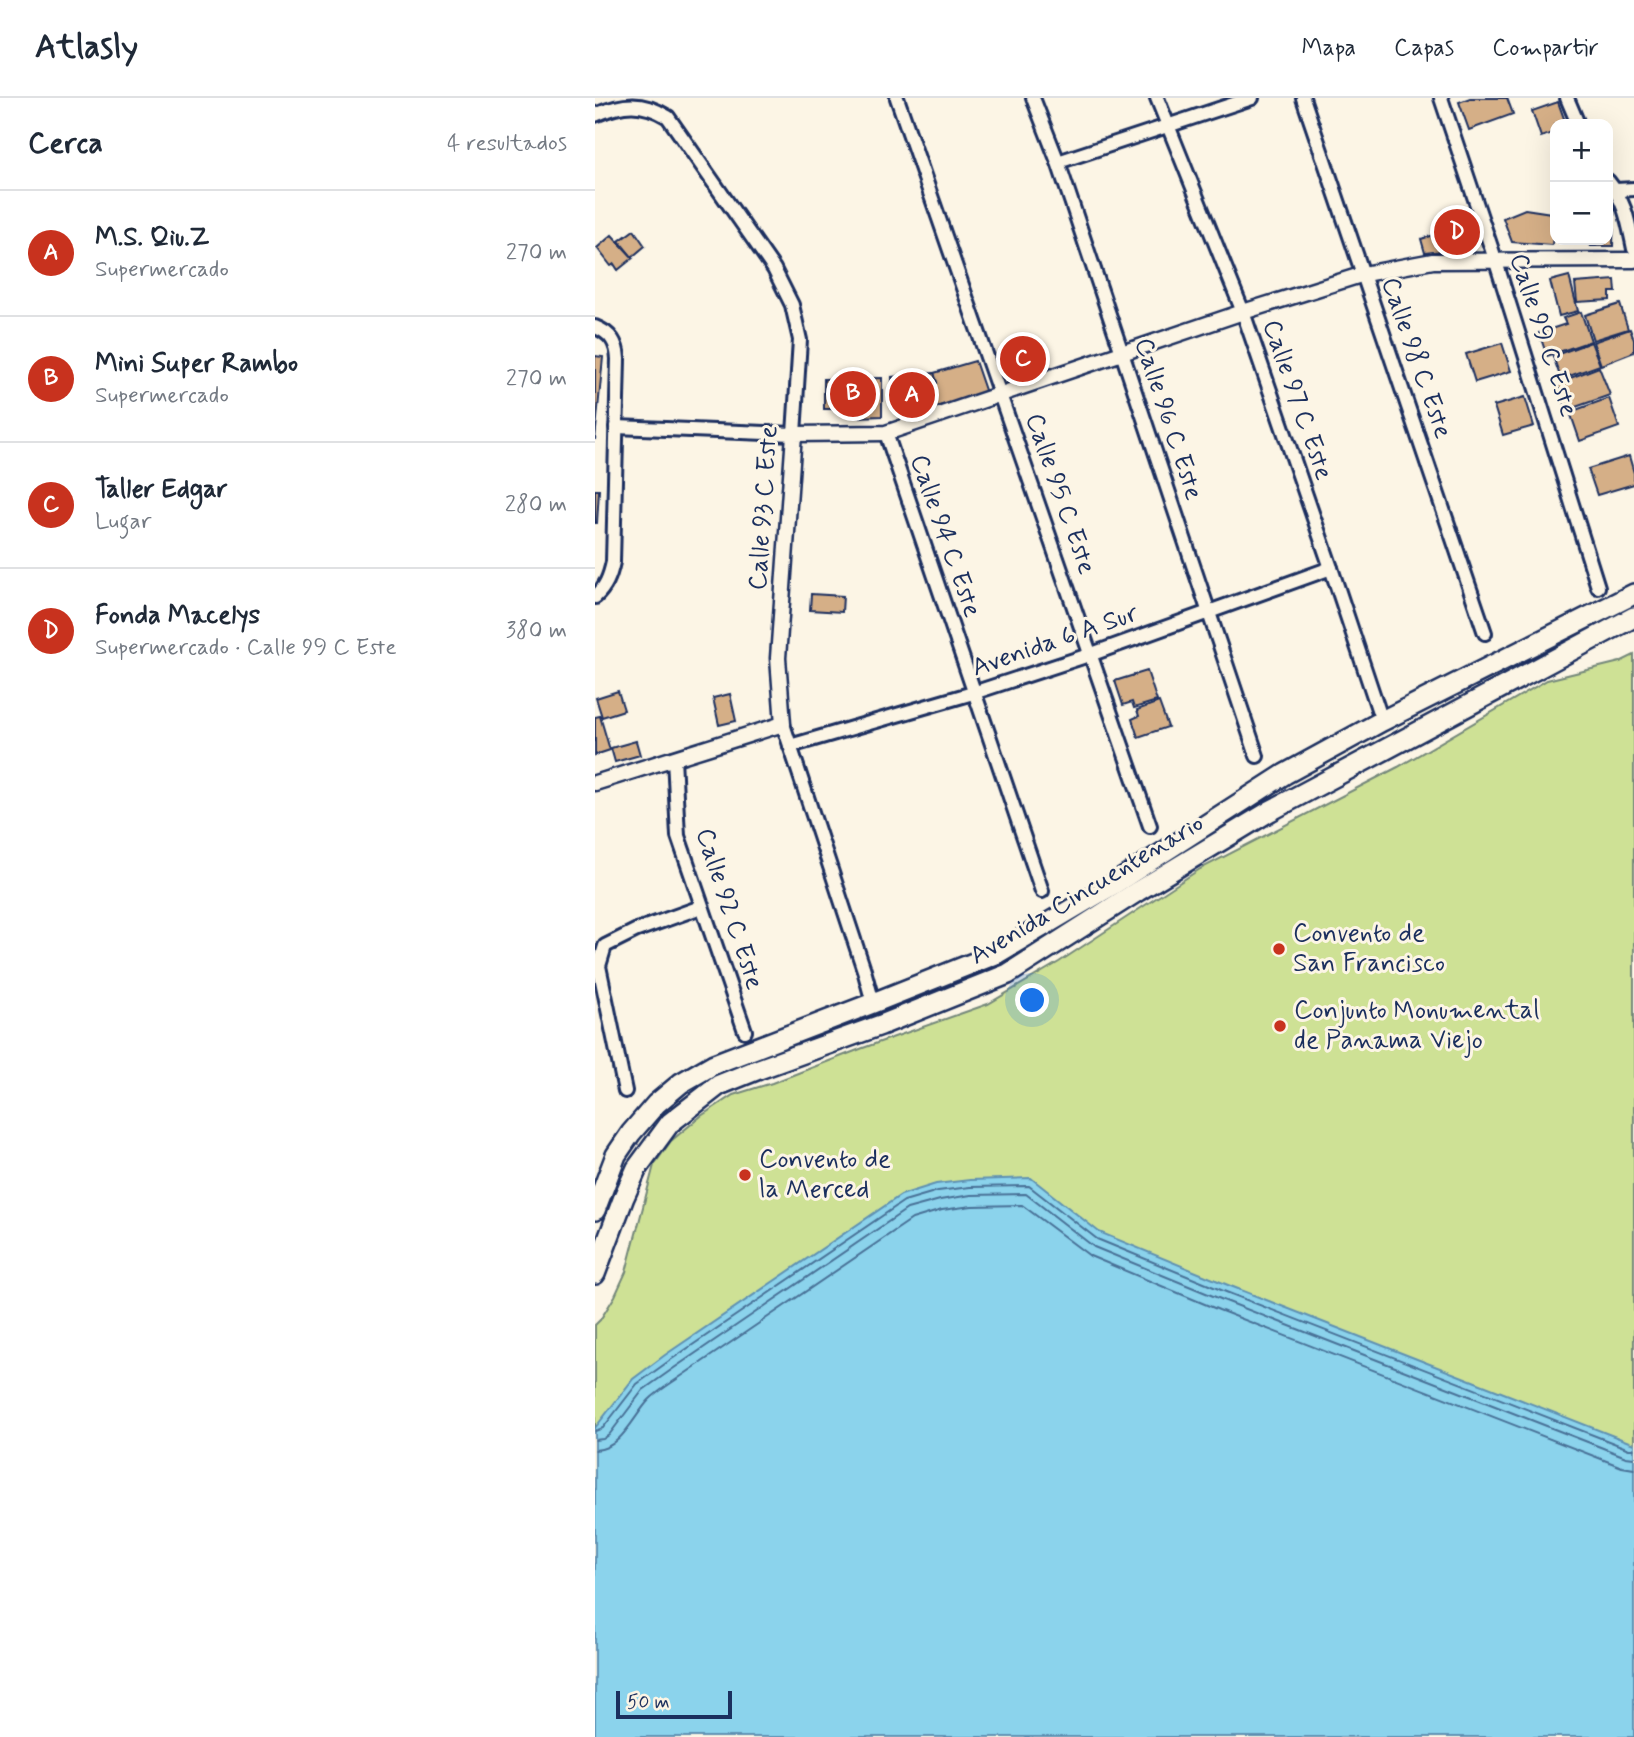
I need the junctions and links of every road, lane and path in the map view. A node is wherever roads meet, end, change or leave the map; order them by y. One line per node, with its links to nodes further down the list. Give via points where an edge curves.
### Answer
1 (897, 98): 23 (street, Calle 95 C Este)
2 (1033, 98): 12 (street, Calle 96 C Este)
3 (1157, 98): 11 (street, Calle 97 C Este)
4 (1252, 98): 11 (street)
5 (1303, 98): 19 (street, Calle 98 C Este)
6 (1441, 98): 18 (street, Calle 99 C Este)
7 (1567, 98): 10 (street)
8 (643, 102): 9 (street, Calle 93 C Este); 26 (street, Calle 93 C Este, via 668,117 774,269 792,305 800,341)
9 (595, 115)
10 (1576, 119)
11 (1169, 127): 12 (street); 20 (street, Calle 97 C Este)
12 (1058, 162): 22 (street, Calle 96 C Este)
13 (1613, 185): 15 (street)
14 (1613, 187): 16 (street, via 1624,205)
15 (1634, 189)
16 (1634, 248)
17 (1634, 260): 18 (street)
18 (1496, 262): 19 (street, via 1433,261); 28 (street, Calle 99 C Este)
19 (1364, 274): 20 (street); 33 (street, Calle 98 C Este)
20 (1243, 312): 22 (street); 27 (street, Calle 97 C Este)
21 (595, 327): 24 (street, via 617,345)
22 (1122, 353): 23 (street); 31 (street, Calle 96 C Este)
23 (1001, 395): 25 (street); 34 (street, Calle 95 C Este)
24 (616, 427): 26 (street); 29 (street, via 613,562)
25 (886, 433): 26 (street); 35 (street, Calle 94 C Este)
26 (794, 434): 37 (street, Calle 93 C Este, via 778,658)
27 (1331, 568): 31 (street, Avenida 6 A Sur); 36 (street, Calle 97 C Este)
28 (1598, 587)
29 (599, 594)
30 (1634, 594): 36 (main road, Avenida Cincuentenario)
31 (1207, 612): 34 (street, Avenida 6 A Sur); 39 (street, Calle 96 C Este)
32 (1634, 617): 49 (main road, Avenida Cincuentenario, via 1270,811 1007,974 719,1085 670,1123 637,1168)
33 (1485, 633)
34 (1092, 654): 35 (street, Avenida 6 A Sur); 42 (street, Calle 95 C Este)
35 (973, 693): 38 (street, Avenida 6 A Sur); 43 (street, Calle 94 C Este)
36 (1382, 721): 45 (main road, Avenida Cincuentenario, via 1285,774 996,954)
37 (783, 724): 38 (street, Calle 93 C Este); 40 (street)
38 (790, 746): 45 (street, Calle 93 C Este)
39 (1257, 756)
40 (674, 758): 41 (street); 44 (street, Calle 92 C Este, via 678,836)
41 (595, 783)
42 (1150, 826)
43 (1042, 891)
44 (701, 907): 46 (street, Calle 92 C Este); 47 (street, via 605,946 599,966)
45 (873, 1003): 48 (main road, Avenida Cincuentenario, via 714,1064 681,1083 656,1104 616,1155)
46 (745, 1031)
47 (625, 1091)
48 (595, 1210)
49 (595, 1275)

